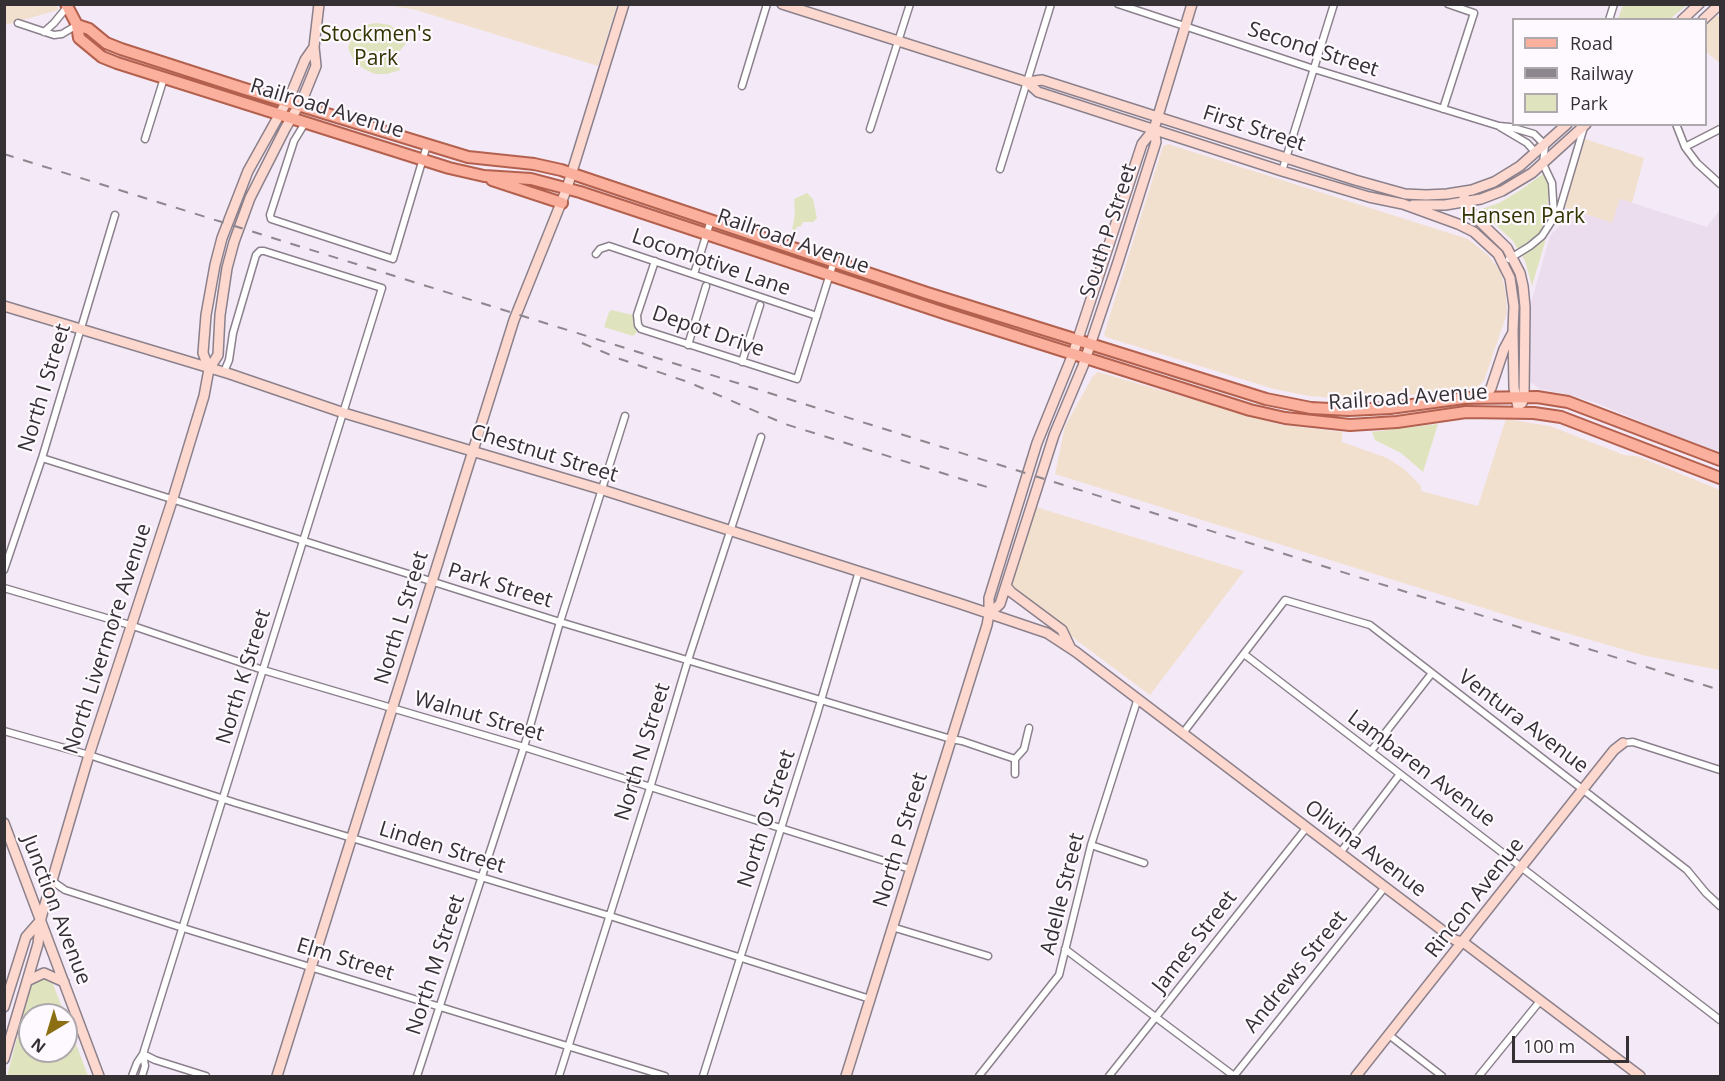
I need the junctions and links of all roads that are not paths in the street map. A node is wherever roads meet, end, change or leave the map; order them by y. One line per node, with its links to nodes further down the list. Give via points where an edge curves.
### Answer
1 (319, 4): 21 (street, North Livermore Avenue)
2 (624, 4): 52 (street, North L Street)
3 (767, 4): 25 (street)
4 (782, 4): 20 (street, First Street)
5 (910, 4): 20 (street)
6 (1051, 4): 24 (street)
7 (1118, 4): 18 (street, Second Street)
8 (1192, 4): 18 (street, South P Street)
9 (1334, 4): 22 (street)
10 (1448, 4): 28 (street, via 1474,13)
11 (1699, 4): 14 (street)
12 (1720, 4): 15 (street)
13 (66, 6): 17 (main road); 19 (street)
14 (1684, 18)
15 (1706, 18)
16 (18, 23): 19 (street)
17 (77, 26): 19 (street, via 62,34); 23 (main road, Railroad Avenue, via 79,38 102,57); 26 (main road, Railroad Avenue, via 121,49)
18 (1185, 26): 22 (street, Second Street); 30 (street, South P Street)
19 (44, 32)
20 (898, 41): 24 (street, First Street); 38 (street)
21 (314, 47): 26 (street, North Livermore Avenue); 27 (street, North Livermore Avenue, via 316,66)
22 (1314, 69): 28 (street, Second Street); 46 (street)
23 (164, 78): 29 (main road, Railroad Avenue); 41 (street)
24 (1027, 82): 30 (street, First Street, via 1042,80); 39 (street, First Street, via 1038,92); 49 (street)
25 (742, 86)
26 (286, 102): 27 (main road, Railroad Avenue); 29 (street, North Livermore Avenue)
27 (299, 105): 31 (street, North Livermore Avenue); 42 (main road, Railroad Avenue)
28 (1443, 109): 33 (street, Second Street)
29 (279, 114): 31 (main road, Railroad Avenue); 82 (street, North Livermore Avenue, via 238,194 217,256 203,353)
30 (1158, 116): 39 (street, South P Street); 46 (street, First Street)
31 (291, 118): 32 (main road, Railroad Avenue); 82 (street, North Livermore Avenue, via 250,198 234,243 220,315 218,355)
32 (305, 123): 47 (main road, Railroad Avenue); 47 (street, via 294,141 271,219 393,259)
33 (1499, 126): 43 (street, Second Street, via 1534,134); 45 (street, Second Street, via 1527,142)
34 (1565, 126): 43 (street, First Street)
35 (1585, 126): 48 (street, First Street)
36 (1586, 126): 60 (street, via 1560,208)
37 (1677, 126): 44 (street)
38 (870, 129)
39 (1154, 129): 50 (street, First Street); 76 (street, South P Street, via 1142,144); 78 (street, South P Street, via 1156,142)
40 (1720, 129): 44 (street)
41 (145, 139)
42 (427, 145): 47 (street); 52 (main road, Railroad Avenue, via 474,159 534,164)
43 (1545, 145): 45 (street, First Street); 48 (street)
44 (1685, 147): 53 (street)
45 (1536, 153): 55 (street, First Street, via 1504,177)
46 (1286, 158): 50 (street); 55 (street, First Street, via 1405,194)
47 (423, 159): 51 (main road, Railroad Avenue)
48 (1543, 164): 56 (street, First Street, via 1503,192); 60 (street, via 1552,183)
49 (1000, 169)
50 (1282, 171): 58 (street, First Street)
51 (471, 173): 54 (main road, Railroad Avenue, via 531,178); 57 (main road)
52 (572, 174): 54 (street, North L Street); 61 (main road, Railroad Avenue)
53 (1720, 184)
54 (567, 188): 57 (street, North L Street); 62 (main road, Railroad Avenue)
55 (1462, 192): 56 (street)
56 (1467, 201): 58 (street, First Street); 64 (street, via 1476,218)
57 (562, 203): 90 (street, North L Street, via 516,314)
58 (1403, 204): 67 (street, First Street, via 1474,232)
59 (115, 215): 74 (street, North I Street)
60 (1554, 216): 64 (street, via 1542,236)
61 (711, 220): 62 (street); 66 (main road, Railroad Avenue)
62 (707, 233): 68 (street); 69 (main road, Railroad Avenue)
63 (596, 254): 65 (street, Locomotive Lane, via 609,246)
64 (1513, 256): 67 (street); 84 (street, via 1524,296)
65 (655, 261): 68 (street, Locomotive Lane); 77 (street, Depot Drive, via 637,315 638,325 645,332)
66 (834, 261): 69 (street); 76 (main road, Railroad Avenue)
67 (1504, 262): 75 (street, via 1513,288)
68 (694, 274): 73 (street, Locomotive Lane)
69 (830, 275): 73 (street); 79 (main road, Railroad Avenue)
70 (706, 286): 77 (street)
71 (760, 305): 81 (street)
72 (4, 306): 74 (street, Chestnut Street)
73 (817, 316): 81 (street, Depot Drive, via 797,379)
74 (80, 328): 82 (street, Chestnut Street); 91 (street, North I Street)
75 (1513, 332): 84 (street); 85 (street)
76 (1077, 340): 78 (main road, Railroad Avenue); 79 (street, North P Street)
77 (688, 345): 81 (street, Depot Drive)
78 (1090, 345): 80 (street, North P Street); 85 (main road, Railroad Avenue, via 1266,399 1311,408 1370,409)
79 (1073, 354): 80 (main road, Railroad Avenue); 103 (street, North P Street, via 1037,443 988,598)
80 (1085, 358): 86 (main road, Railroad Avenue, via 1250,410 1306,422 1365,424 1466,412); 101 (street, North P Street, via 1054,435)
81 (742, 362)
82 (209, 369): 83 (street, Chestnut Street); 95 (street, North Livermore Avenue)
83 (224, 372): 87 (street, Chestnut Street); 87 (street, North K Street, via 260,251 382,288)
84 (1520, 396): 85 (main road, Railroad Avenue); 86 (street); 92 (main road, Railroad Avenue, via 1568,402)
85 (1485, 397)
86 (1519, 412): 93 (main road, Railroad Avenue, via 1561,417)
87 (344, 413): 90 (street, Chestnut Street); 97 (street, North K Street)
88 (625, 416): 94 (street, North M Street)
89 (761, 438): 96 (street, North N Street)
90 (473, 451): 94 (street, Chestnut Street); 100 (street, North L Street)
91 (42, 458): 95 (street, Park Street); 98 (street, North I Street)
92 (1720, 460)
93 (1720, 478)
94 (603, 490): 96 (street, Chestnut Street); 104 (street, North M Street)
95 (173, 498): 97 (street, Park Street); 105 (street, North Livermore Avenue)
96 (729, 530): 99 (street, Chestnut Street); 108 (street, North N Street)
97 (304, 542): 100 (street, Park Street); 109 (street, North K Street)
98 (4, 570)
99 (859, 571): 103 (street, Chestnut Street); 112 (street, North O Street)
100 (432, 582): 104 (street, Park Street); 113 (street, North L Street)
101 (1006, 586): 103 (street, North P Street, via 1000,604); 106 (street, via 1062,630)
102 (4, 588): 105 (street, Walnut Street)
103 (989, 614): 106 (street, Chestnut Street, via 1047,633); 117 (street, North P Street)
104 (560, 622): 108 (street, Park Street); 119 (street, North M Street)
105 (130, 625): 109 (street, Walnut Street); 121 (street, North Livermore Avenue)
106 (1070, 647): 111 (street, Olivina Avenue)
107 (1244, 654): 110 (street, Ventura Avenue, via 1285,600 1370,625); 116 (street); 120 (street, Lambaren Avenue)
108 (688, 660): 112 (street, Park Street); 126 (street, North N Street)
109 (263, 670): 113 (street, Walnut Street); 128 (street, North K Street)
110 (1432, 673): 120 (street); 127 (street, Ventura Avenue)
111 (1138, 698): 116 (street, Olivina Avenue); 133 (street, Adelle Street)
112 (821, 700): 117 (street, Park Street); 131 (street, North O Street)
113 (392, 709): 119 (street, Walnut Street); 132 (street, North L Street)
114 (1029, 728): 122 (street, via 1024,749)
115 (4, 731): 121 (street, Linden Street)
116 (1183, 733): 130 (street, Olivina Avenue)
117 (951, 740): 122 (street, Park Street); 137 (street, North P Street)
118 (1623, 743): 123 (street, via 1633,742); 127 (street, Rincon Avenue)
119 (524, 747): 126 (street, Walnut Street); 138 (street, North M Street)
120 (1371, 751): 125 (street, Lambaren Avenue)
121 (89, 755): 128 (street, Linden Street); 139 (street, North Livermore Avenue)
122 (1015, 759): 124 (street)
123 (1720, 770)
124 (1015, 774)
125 (1400, 774): 134 (street); 136 (street, Lambaren Avenue)
126 (651, 788): 131 (street, Walnut Street); 142 (street, North N Street)
127 (1583, 789): 136 (street, Rincon Avenue); 141 (street, Ventura Avenue, via 1687,870)
128 (224, 799): 132 (street, Linden Street); 145 (street, North K Street)
129 (4, 823): 143 (street, Junction Avenue)
130 (1306, 827): 134 (street, Olivina Avenue); 157 (street, James Street)
131 (782, 828): 137 (street, Walnut Street); 149 (street, North O Street)
132 (352, 838): 138 (street, Linden Street); 150 (street, North L Street)
133 (1091, 845): 135 (street); 147 (street, Adelle Street)
134 (1340, 853): 140 (street, Olivina Avenue)
135 (1144, 862)
136 (1523, 867): 146 (street, Rincon Avenue); 158 (street, Lambaren Avenue)
137 (910, 869): 144 (street, North P Street)
138 (481, 876): 142 (street, Linden Street); 156 (street, North M Street)
139 (52, 881): 143 (street, North Livermore Avenue); 145 (street, Elm Street, via 65,890)
140 (1385, 887): 146 (street, Olivina Avenue); 163 (street, Andrews Street)
141 (1720, 906)
142 (610, 916): 149 (street, Linden Street); 160 (street, North N Street)
143 (40, 921): 151 (street, North Livermore Avenue); 152 (street, Junction Avenue); 155 (street, North Livermore Avenue, via 26,937)
144 (892, 927): 148 (street); 153 (street, North P Street)
145 (183, 928): 150 (street, Elm Street); 161 (street, North K Street)
146 (1462, 942): 154 (street, Olivina Avenue); 159 (street, Rincon Avenue)
147 (1065, 949): 157 (street); 174 (street, Adelle Street, via 1059,975)
148 (988, 956)
149 (740, 958): 153 (street, Linden Street); 172 (street, North O Street)
150 (311, 967): 156 (street, Elm Street); 168 (street, North L Street)
151 (27, 981): 152 (street, via 44,973); 162 (street, North Livermore Avenue)
152 (64, 982): 164 (street, Junction Avenue)
153 (870, 999): 173 (street, North P Street)
154 (1540, 1001): 178 (street); 179 (street, Olivina Avenue)
155 (4, 1006)
156 (440, 1007): 160 (street, Elm Street); 169 (street, North M Street)
157 (1156, 1017): 163 (street); 175 (street, James Street)
158 (1720, 1020)
159 (1389, 1035): 176 (street, Rincon Avenue); 177 (street)
160 (568, 1046): 170 (street, North N Street); 171 (street, Elm Street)
161 (143, 1054): 165 (street); 166 (street, North K Street); 167 (street)
162 (4, 1059)
163 (1234, 1076)
164 (99, 1077)
165 (132, 1077)
166 (142, 1077)
167 (206, 1077)
168 (277, 1077)
169 (417, 1077)
170 (559, 1077)
171 (665, 1077)
172 (703, 1077)
173 (846, 1077)
174 (979, 1077)
175 (1108, 1077)
176 (1356, 1077)
177 (1442, 1077)
178 (1479, 1077)
179 (1640, 1077)

